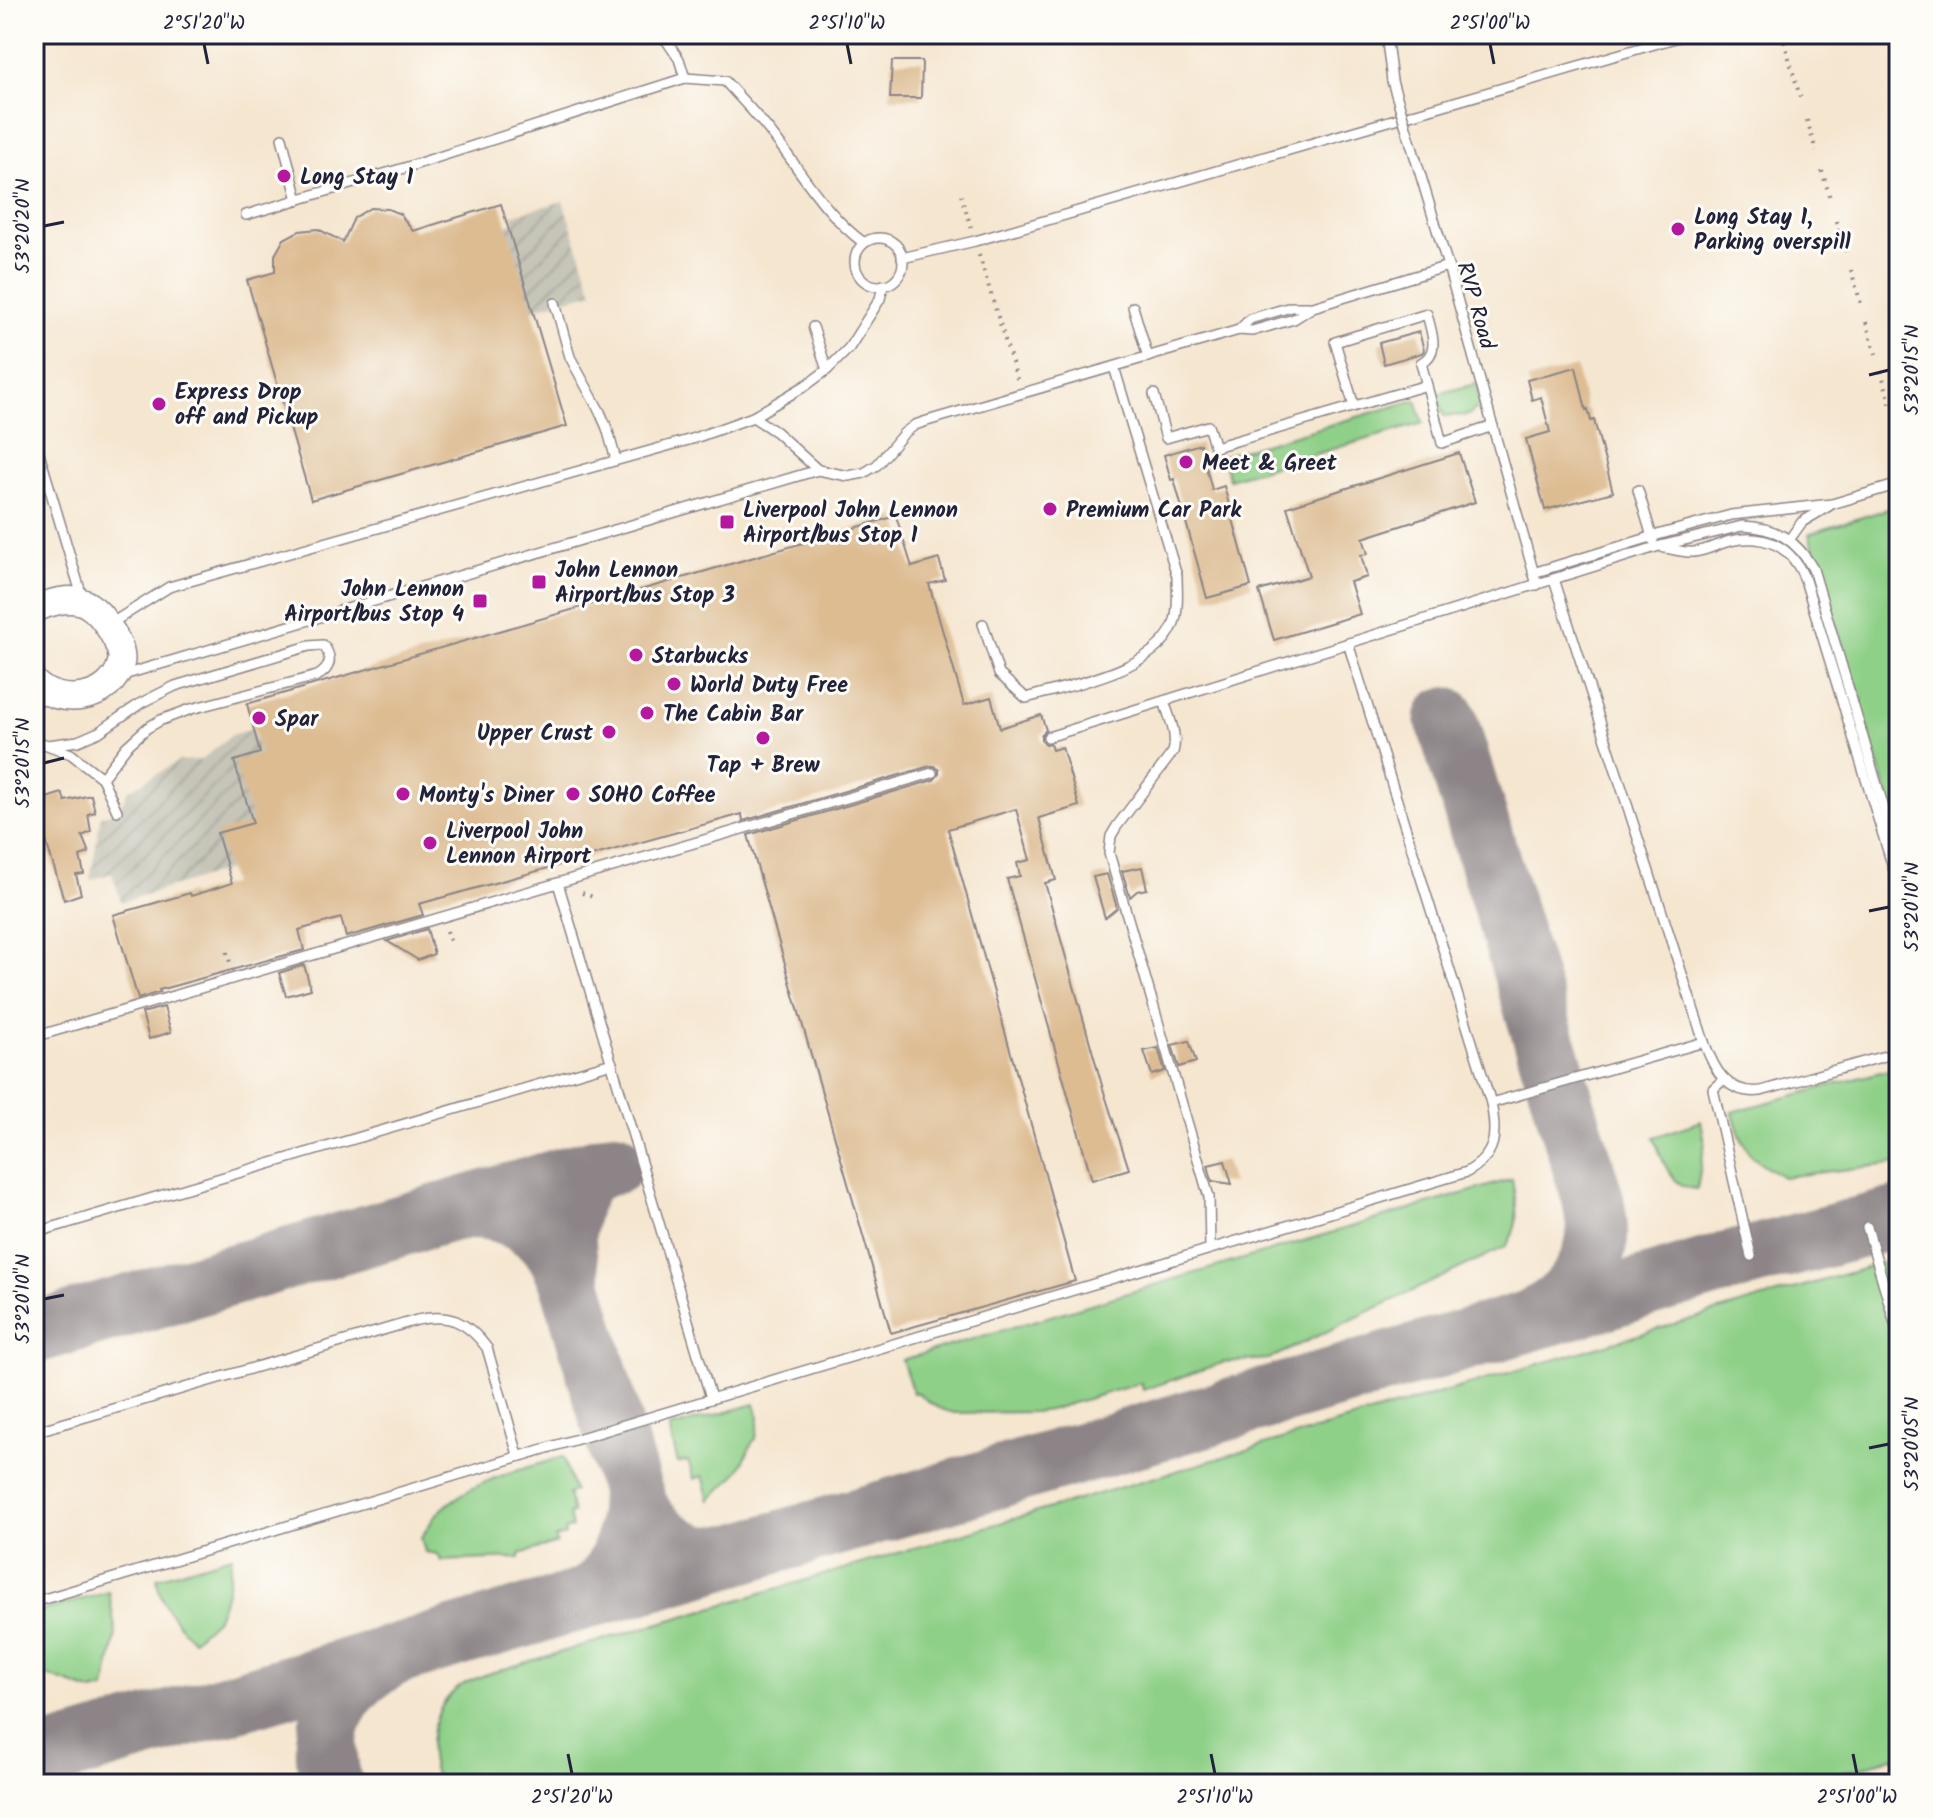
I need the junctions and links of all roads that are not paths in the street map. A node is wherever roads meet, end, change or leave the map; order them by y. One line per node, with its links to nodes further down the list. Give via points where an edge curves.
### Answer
1 (662, 34): 4 (lane)
2 (1386, 34): 10 (lane, RVP Road, bridge, via 1392,81)
3 (1689, 34): 9 (lane)
4 (685, 78): 6 (lane); 8 (lane, via 725,81)
5 (282, 138): 6 (lane)
6 (298, 200): 7 (lane)
7 (246, 215)
8 (864, 243): 9 (lane, via 888,240); 11 (lane, via 855,255 856,270 865,282)
9 (902, 258): 11 (lane, via 899,274)
10 (1448, 266): 15 (lane, via 1313,307 1291,307 1250,319 1239,330); 22 (lane, RVP Road)
11 (883, 285): 17 (lane, via 880,299 849,348)
12 (555, 303): 24 (lane, via 570,357 600,412)
13 (1133, 307): 15 (lane)
14 (813, 327): 17 (lane)
15 (1148, 357): 16 (lane)
16 (1114, 367): 25 (lane, via 915,425 864,473 848,476); 37 (lane, via 1177,576 1175,622 1155,649 1125,669 1026,698 999,674)
17 (827, 370): 21 (lane)
18 (1427, 385): 20 (lane); 20 (lane, via 1421,363 1435,346 1427,314 1335,342); 22 (lane, via 1442,443)
19 (1154, 394): 20 (lane, via 1166,438 1208,426 1215,447)
20 (1354, 406)
21 (753, 417): 24 (lane); 25 (lane)
22 (1493, 426): 32 (lane, RVP Road)
23 (37, 446): 35 (lane)
24 (616, 460): 38 (lane, via 169,587)
25 (818, 470): 40 (lane)
26 (1899, 484): 28 (lane)
27 (1638, 490): 29 (lane)
28 (1832, 504): 29 (lane, via 1731,515); 30 (lane, via 1802,522)
29 (1651, 537): 31 (lane); 32 (lane)
30 (1789, 540): 31 (lane, via 1773,531 1742,526); 49 (lane, via 1813,569)
31 (1656, 547): 33 (lane); 51 (lane, via 1693,552 1756,539 1794,558)
32 (1533, 573): 34 (lane, RVP Road)
33 (1554, 579): 34 (lane); 55 (lane)
34 (1537, 585): 39 (lane)
35 (88, 604): 36 (street, via 56,601); 38 (street)
36 (34, 610)
37 (983, 624)
38 (107, 626): 40 (street, via 121,651)
39 (1348, 643): 42 (lane); 59 (lane)
40 (113, 679): 41 (street, via 101,690 69,699)
41 (34, 682)
42 (1164, 701): 43 (lane); 62 (lane, via 1175,737 1173,752 1117,826 1109,853 1209,1197)
43 (1048, 737)
44 (34, 740): 45 (lane)
45 (48, 745): 47 (lane, via 71,754); 47 (lane, via 99,732 175,686 309,646 323,645 329,652 327,669 317,676 161,720 126,747)
46 (932, 773): 50 (lane)
47 (102, 778): 48 (lane)
48 (117, 811)
49 (1899, 859)
50 (558, 883): 54 (lane); 57 (lane)
51 (1899, 887)
52 (34, 994): 53 (lane)
53 (34, 1001)
54 (34, 1037)
55 (1704, 1042): 58 (lane); 59 (lane)
56 (1899, 1052): 58 (lane, via 1761,1091 1743,1090)
57 (612, 1063): 61 (lane); 65 (lane)
58 (1724, 1079): 63 (lane, via 1713,1089)
59 (1491, 1103): 62 (lane, via 1493,1141 1481,1164 1467,1172)
60 (1867, 1227): 64 (lane)
61 (34, 1233)
62 (1210, 1248): 65 (lane)
63 (1751, 1256)
64 (1899, 1337)
65 (711, 1398): 67 (lane)
66 (34, 1432): 67 (lane, via 417,1320 443,1317 468,1327 487,1348)
67 (518, 1455): 68 (lane)
68 (34, 1602)

